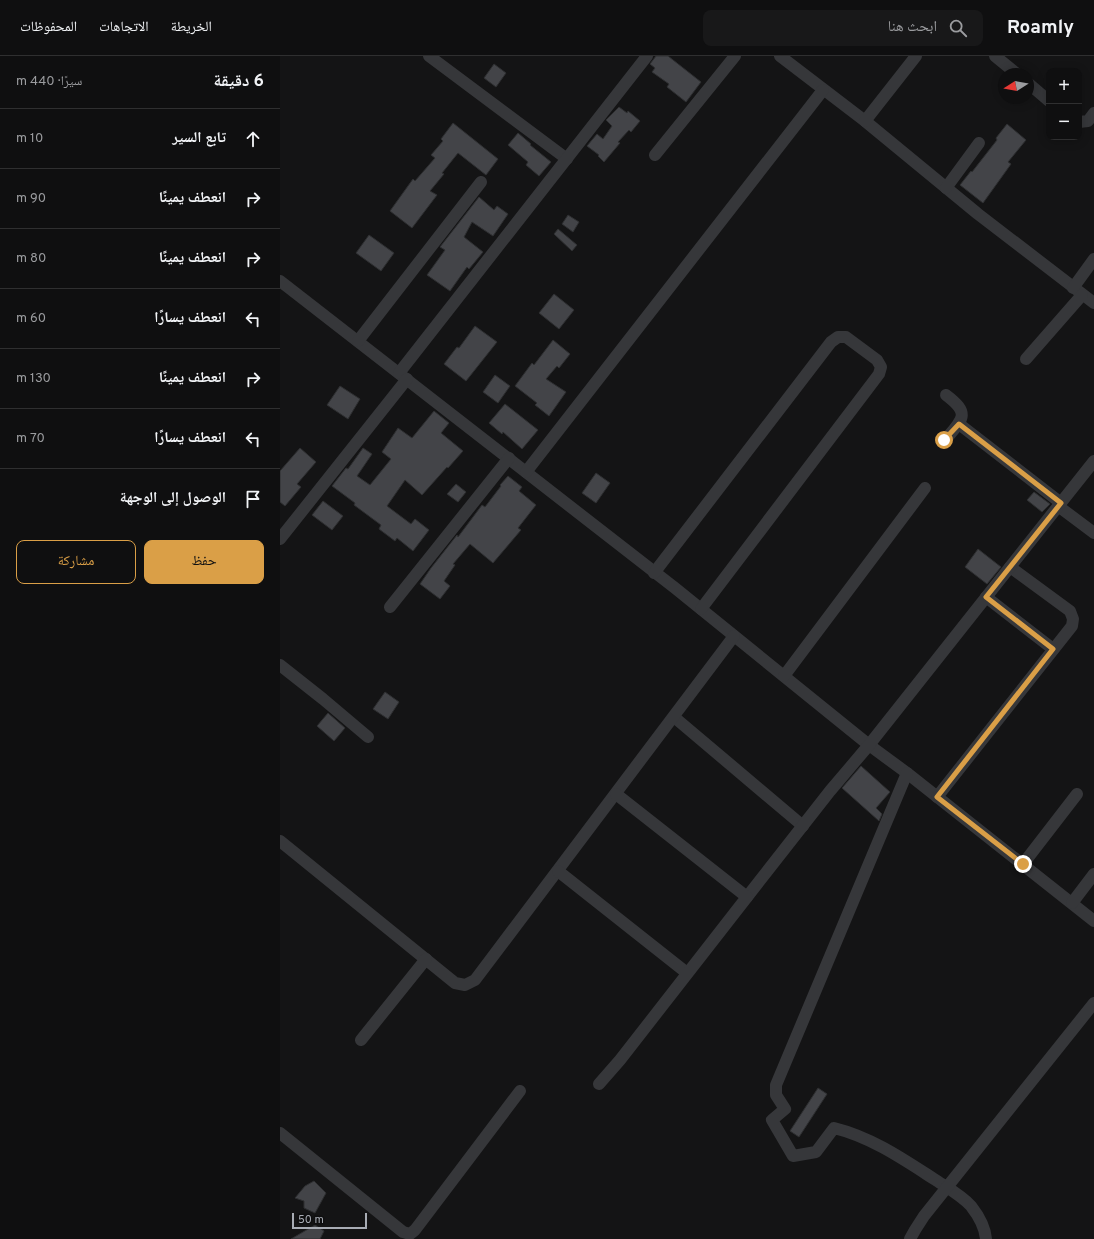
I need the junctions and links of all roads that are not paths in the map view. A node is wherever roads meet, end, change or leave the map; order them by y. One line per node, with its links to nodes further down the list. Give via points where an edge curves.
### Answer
1 (429, 56): 16 (street)
2 (647, 56): 16 (street)
3 (735, 56): 15 (street)
4 (780, 56): 9 (street)
5 (916, 56): 12 (street)
6 (995, 56): 7 (street)
7 (1010, 68)
8 (1034, 88): 10 (street)
9 (823, 90): 12 (street); 31 (street)
10 (1046, 98)
11 (1094, 113): 13 (street, via 1088,121)
12 (864, 121): 18 (street)
13 (1082, 122)
14 (979, 143): 18 (street)
15 (656, 155)
16 (567, 159): 25 (street)
17 (481, 182): 23 (street)
18 (946, 188): 21 (street)
19 (1094, 259): 21 (street)
20 (280, 281): 23 (street)
21 (1078, 291): 22 (street); 24 (street)
22 (1094, 303)
23 (358, 341): 25 (street)
24 (1026, 359)
25 (403, 376): 29 (street); 35 (street)
26 (946, 395): 27 (street, via 958,404 961,410)
27 (959, 424): 28 (street); 33 (street)
28 (944, 440)
29 (509, 458): 31 (street); 39 (street)
30 (1094, 462): 33 (street)
31 (526, 472): 37 (street)
32 (925, 488): 44 (street)
33 (1060, 505): 34 (street); 36 (street)
34 (1094, 533)
35 (280, 539)
36 (1010, 567): 38 (street); 42 (street, via 1070,611 1073,618 1072,626)
37 (654, 573): 40 (street); 40 (street, via 831,342 838,337 846,337 877,360 881,366 879,374)
38 (986, 597): 42 (street); 47 (street)
39 (390, 607)
40 (701, 609): 41 (street)
41 (734, 636): 44 (street); 45 (street)
42 (1053, 649): 51 (street)
43 (280, 665): 46 (street)
44 (784, 676): 47 (street)
45 (674, 718): 49 (street); 52 (street)
46 (368, 737)
47 (869, 745): 48 (street); 52 (street)
48 (907, 773): 51 (street); 67 (street, via 776,1086 776,1095 785,1108 772,1120 793,1156 816,1152 834,1128 848,1131 883,1147)
49 (616, 794): 55 (street); 57 (street)
50 (1077, 794): 54 (street)
51 (937, 797): 54 (street)
52 (802, 826): 57 (street)
53 (280, 841): 60 (street)
54 (1023, 864): 58 (street)
55 (558, 871): 60 (street, via 475,980 465,985 455,983); 61 (street)
56 (1094, 874): 58 (street)
57 (748, 897): 61 (street)
58 (1072, 903): 59 (street)
59 (1094, 921)
60 (426, 959): 63 (street)
61 (688, 973): 64 (street)
62 (1094, 1003): 67 (street)
63 (361, 1040)
64 (599, 1084)
65 (520, 1090): 66 (street, via 410,1234 403,1232)
66 (280, 1133)
67 (948, 1188): 68 (street, via 924,1216); 69 (street, via 970,1206 981,1220)
68 (910, 1239)
69 (986, 1239)

